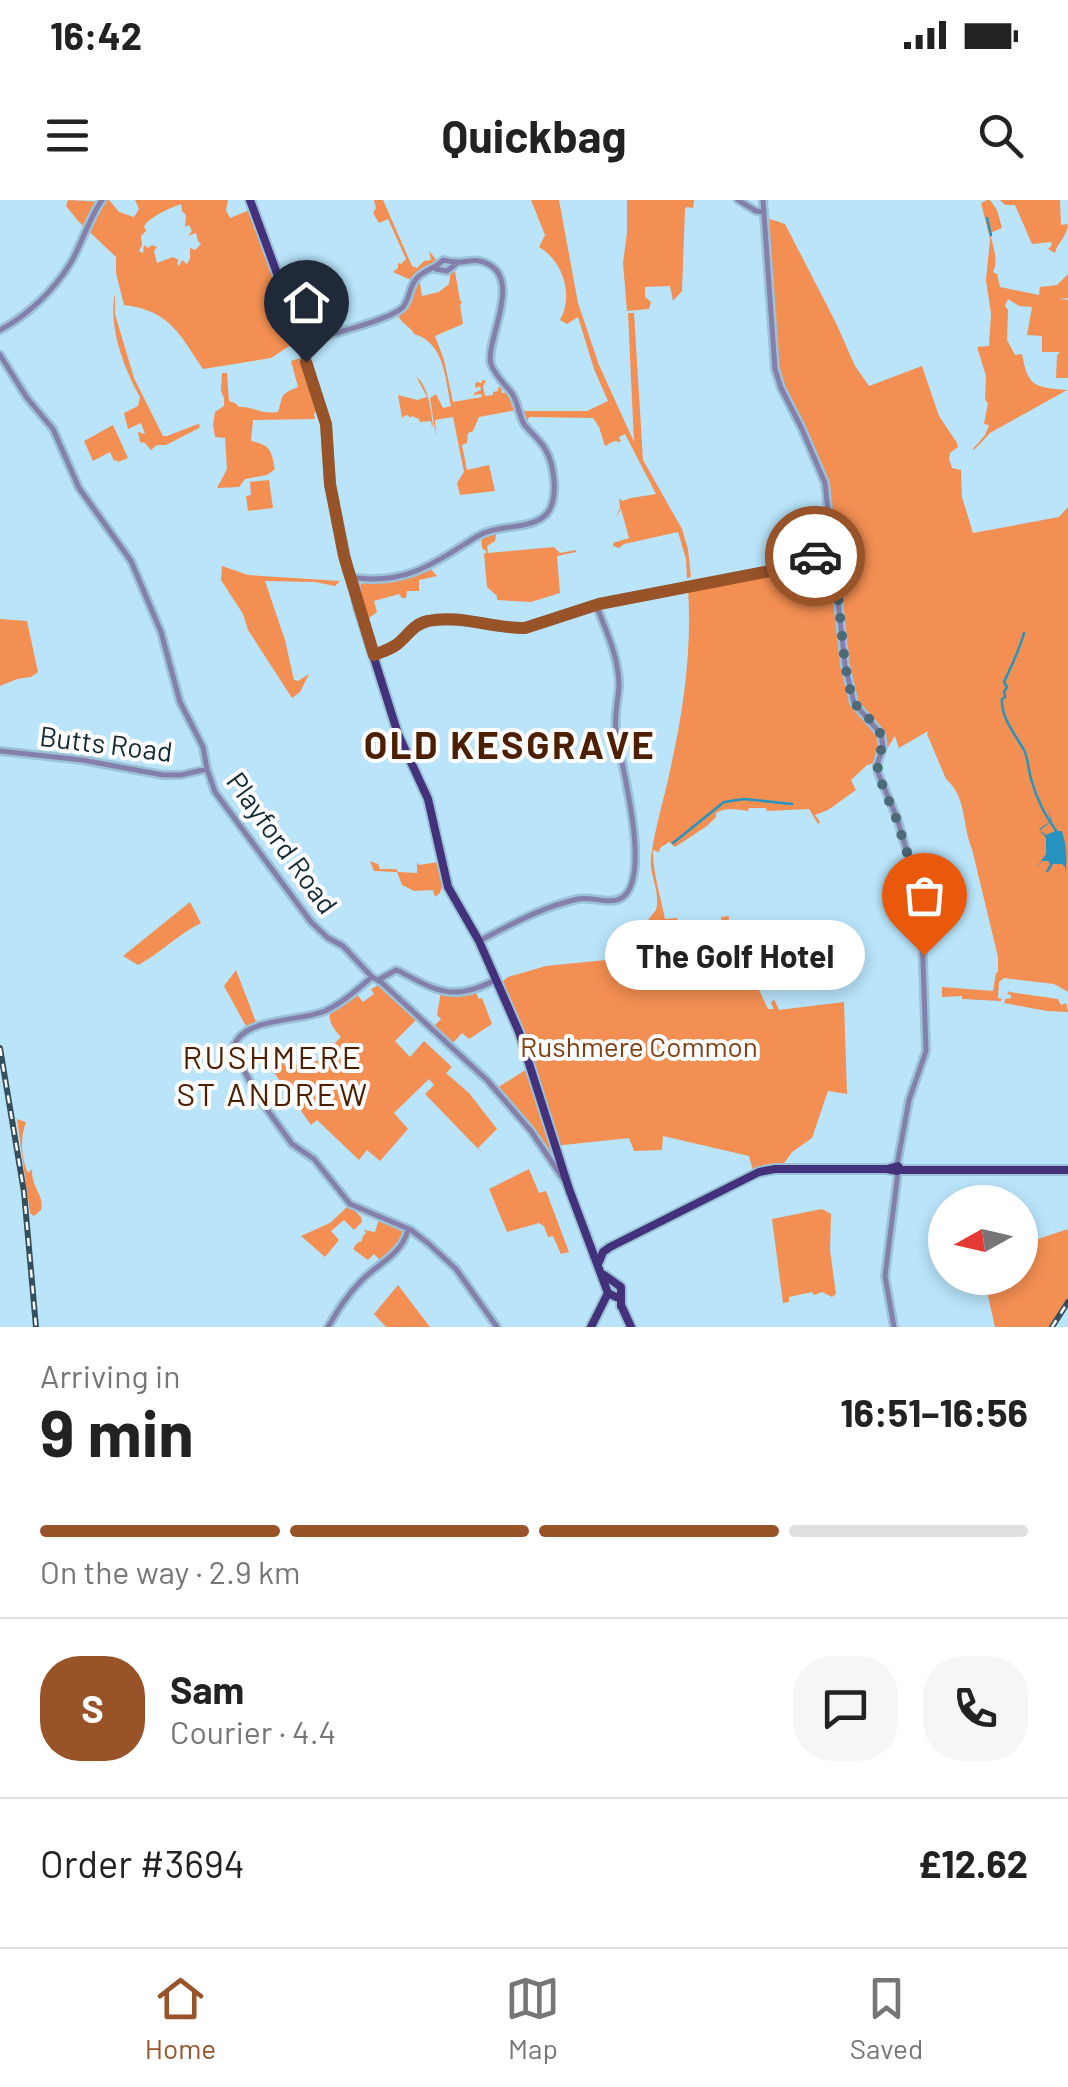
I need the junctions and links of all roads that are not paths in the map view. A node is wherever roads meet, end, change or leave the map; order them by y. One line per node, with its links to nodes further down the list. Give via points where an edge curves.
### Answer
1 (102, 200): 6 (street, via 70,264 30,310)
2 (250, 200): 7 (main road)
3 (738, 200): 5 (street)
4 (763, 200): 5 (street)
5 (764, 212): 9 (street, via 776,369 823,478)
6 (0, 330)
7 (303, 342): 10 (main road, via 326,424 346,562); 10 (street, via 399,310 416,278 444,259 481,262 499,277 502,297 491,363 546,451 552,474 552,503 541,518 489,530 427,568)
8 (0, 355): 14 (street, Playford Road, via 131,561)
9 (833, 548): 11 (street, via 775,570); 19 (street, via 851,694 880,730 877,772 919,890 926,1051)
10 (358, 581): 12 (main road, via 355,596)
11 (596, 605): 12 (street, via 525,628 426,621); 15 (street, via 617,670 615,723 634,828 631,887 615,901 586,898 540,910)
12 (374, 655): 15 (main road, via 397,732 428,799 451,895)
13 (0, 751): 14 (street, Butts Road, via 163,775)
14 (207, 769): 16 (street, Playford Road, via 215,792 311,922)
15 (480, 941): 17 (main road)
16 (375, 979): 17 (street, via 396,970 429,988 464,993); 18 (street, Playford Road, via 486,1079); 23 (street, via 330,1008 251,1027 232,1046 292,1144 322,1167 350,1204)
17 (497, 979): 18 (main road)
18 (559, 1167): 24 (main road, via 586,1236)
19 (897, 1169): 20 (main road); 21 (main road); 30 (street, via 885,1276)
20 (782, 1170): 22 (main road); 22 (main road, via 747,1177)
21 (1068, 1170)
22 (660, 1222): 24 (main road)
23 (408, 1229): 26 (street, via 400,1248 362,1280); 27 (street, via 456,1270)
24 (600, 1250): 25 (main road, via 605,1278 619,1285)
25 (613, 1296): 28 (main road); 29 (main road)
26 (328, 1327)
27 (498, 1327)
28 (591, 1327)
29 (631, 1327)
30 (894, 1327)

